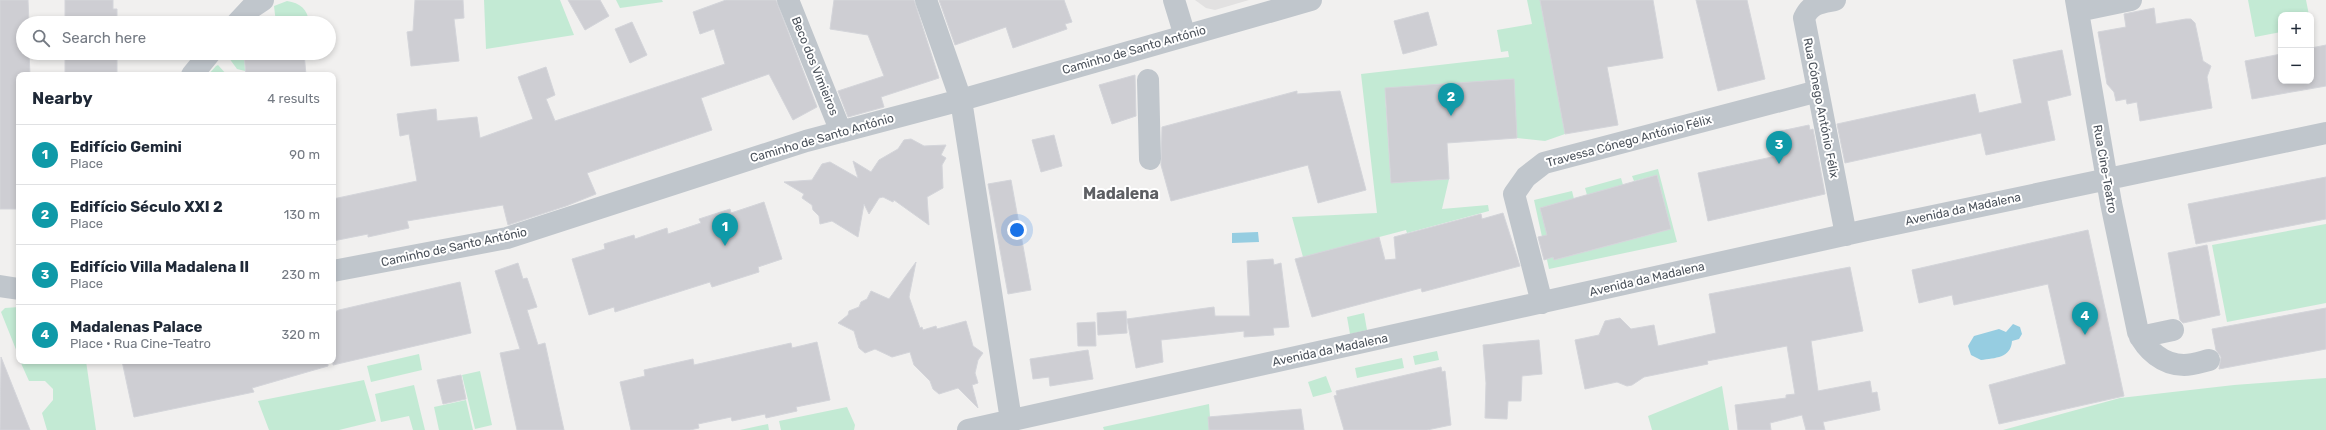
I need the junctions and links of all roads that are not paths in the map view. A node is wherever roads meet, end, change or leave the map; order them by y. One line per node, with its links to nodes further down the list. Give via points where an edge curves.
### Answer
1 (263, 0): 9 (street)
2 (788, 0): 16 (street, Beco dos Vimieiros)
3 (926, 0): 15 (street)
4 (1174, 0): 10 (street)
5 (1310, 0): 10 (street, Caminho de Santo António)
6 (1835, 0): 14 (street, Rua Cónego António Félix, via 1812,6 1804,18)
7 (2131, 0): 8 (street)
8 (2077, 5): 19 (street, Rua Cine-Teatro)
9 (244, 16)
10 (1185, 36): 15 (street, Caminho de Santo António)
11 (204, 60): 12 (street)
12 (194, 72)
13 (1148, 80): 18 (street)
14 (1818, 91): 20 (street, Rua Cónego António Félix); 24 (street, Travessa Cónego António Félix, via 1544,163 1526,177 1514,194)
15 (961, 100): 16 (street, Caminho de Santo António); 28 (street)
16 (841, 132): 21 (street, Caminho de Santo António, via 716,169 507,238)
17 (2326, 133): 19 (street, Avenida da Madalena)
18 (1150, 159)
19 (2107, 178): 20 (street, Avenida da Madalena); 26 (street, Rua Cine-Teatro)
20 (1846, 235): 24 (street, Avenida da Madalena)
21 (336, 270)
22 (0, 286): 23 (street)
23 (16, 289)
24 (1542, 303): 28 (street, Avenida da Madalena)
25 (2173, 330): 26 (street)
26 (2140, 337): 27 (street, Rua Cine-Teatro, via 2146,348 2162,359 2184,365)
27 (2209, 360)
28 (1011, 420): 29 (street, Avenida da Madalena)
29 (968, 430)

